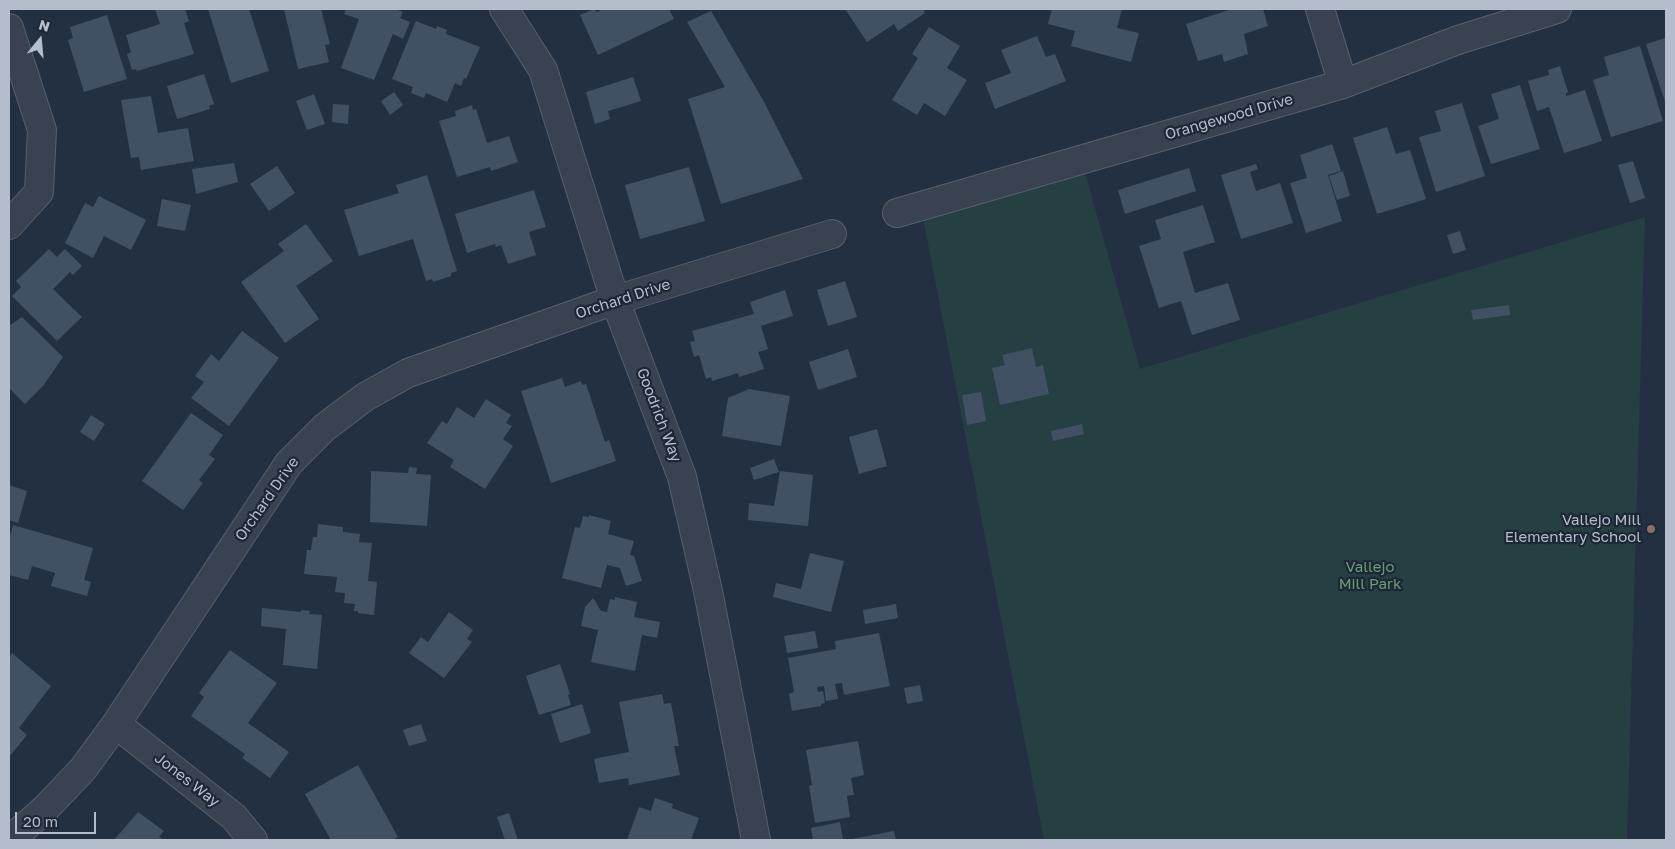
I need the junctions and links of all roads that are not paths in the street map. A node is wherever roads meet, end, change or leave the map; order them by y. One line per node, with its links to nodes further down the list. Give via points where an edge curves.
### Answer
1 (504, 9): 9 (street, Goodrich Way, via 543,70)
2 (1320, 9): 5 (street)
3 (1558, 9): 5 (street, Orangewood Drive, via 1458,40)
4 (9, 28): 7 (street, via 42,130 39,192)
5 (1343, 84): 6 (street, Orangewood Drive)
6 (897, 213)
7 (9, 225)
8 (832, 234): 9 (street, Orchard Drive)
9 (615, 300): 10 (street, Orchard Drive, via 408,373 365,397 325,426 289,463); 13 (street, Goodrich Way, via 682,477 708,591)
10 (116, 724): 11 (street, Orchard Drive, via 83,769); 12 (street, Jones Way, via 234,817)
11 (10, 840)
12 (253, 840)
13 (756, 840)

